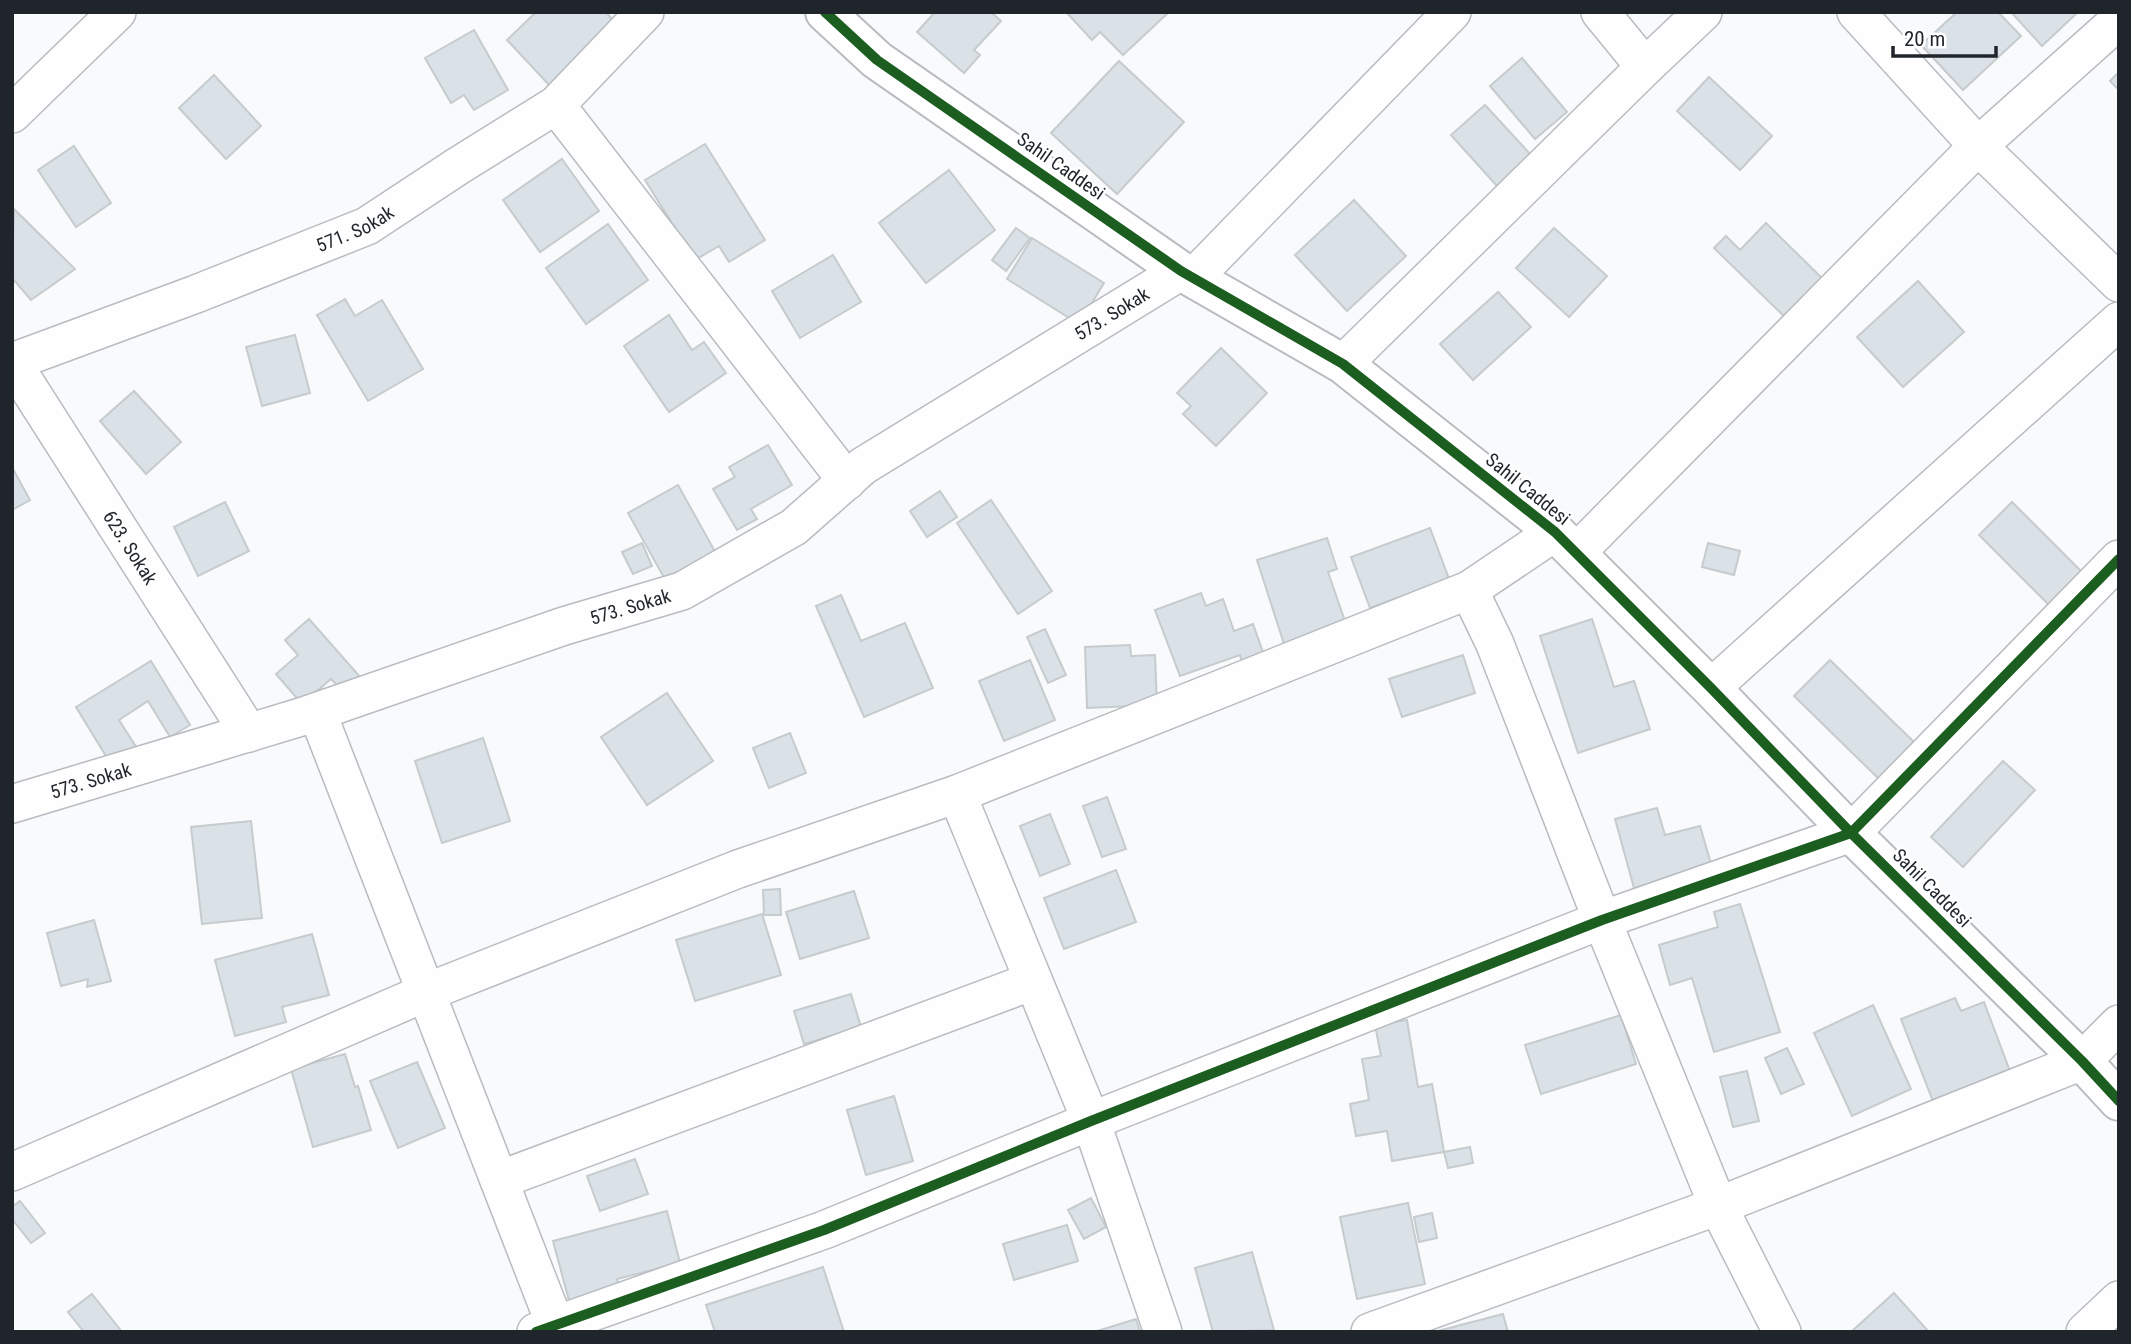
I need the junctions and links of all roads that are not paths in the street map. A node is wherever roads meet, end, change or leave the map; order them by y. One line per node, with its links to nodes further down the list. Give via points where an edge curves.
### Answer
1 (117, 12): 11 (street)
2 (645, 12): 10 (street, 571. Sokak)
3 (825, 12): 13 (street, Sahil Caddesi, via 877,60)
4 (1452, 12): 13 (street, 573. Sokak)
5 (1600, 12): 9 (street)
6 (1703, 12): 9 (street)
7 (1856, 12): 12 (street)
8 (2119, 20): 12 (street)
9 (1645, 67): 17 (street)
10 (556, 105): 16 (street, 571. Sokak, via 367,226); 18 (street)
11 (12, 114)
12 (1978, 146): 14 (street); 19 (street)
13 (1187, 274): 17 (street, Sahil Caddesi); 18 (street, 573. Sokak, via 863,466)
14 (2119, 283)
15 (2119, 321): 22 (street)
16 (12, 362): 24 (street, 623. Sokak)
17 (1343, 364): 19 (street, Sahil Caddesi)
18 (846, 481): 23 (street, 573. Sokak, via 794,527 682,591 564,626)
19 (1566, 542): 21 (street); 22 (street, Sahil Caddesi)
20 (2119, 559): 27 (street)
21 (1469, 590): 25 (street); 28 (street, via 1495,644)
22 (1712, 688): 27 (street, Sahil Caddesi)
23 (317, 712): 24 (street, 573. Sokak); 30 (street)
24 (248, 733): 26 (street, 573. Sokak)
25 (957, 794): 29 (street); 30 (street, via 738,869)
26 (12, 804)
27 (1851, 833): 28 (street); 32 (street, Sahil Caddesi)
28 (1602, 920): 34 (street); 37 (street)
29 (1033, 981): 34 (street); 36 (street)
30 (427, 992): 35 (street); 36 (street)
31 (2119, 1024): 32 (street)
32 (2082, 1061): 33 (street, Sahil Caddesi); 37 (street)
33 (2119, 1101)
34 (1091, 1121): 39 (street, via 824,1230); 40 (street)
35 (12, 1171)
36 (499, 1180): 39 (street)
37 (1718, 1206): 41 (street); 42 (street)
38 (2119, 1300): 43 (street)
39 (550, 1330)
40 (1163, 1332)
41 (1370, 1332)
42 (1782, 1332)
43 (2085, 1332)

